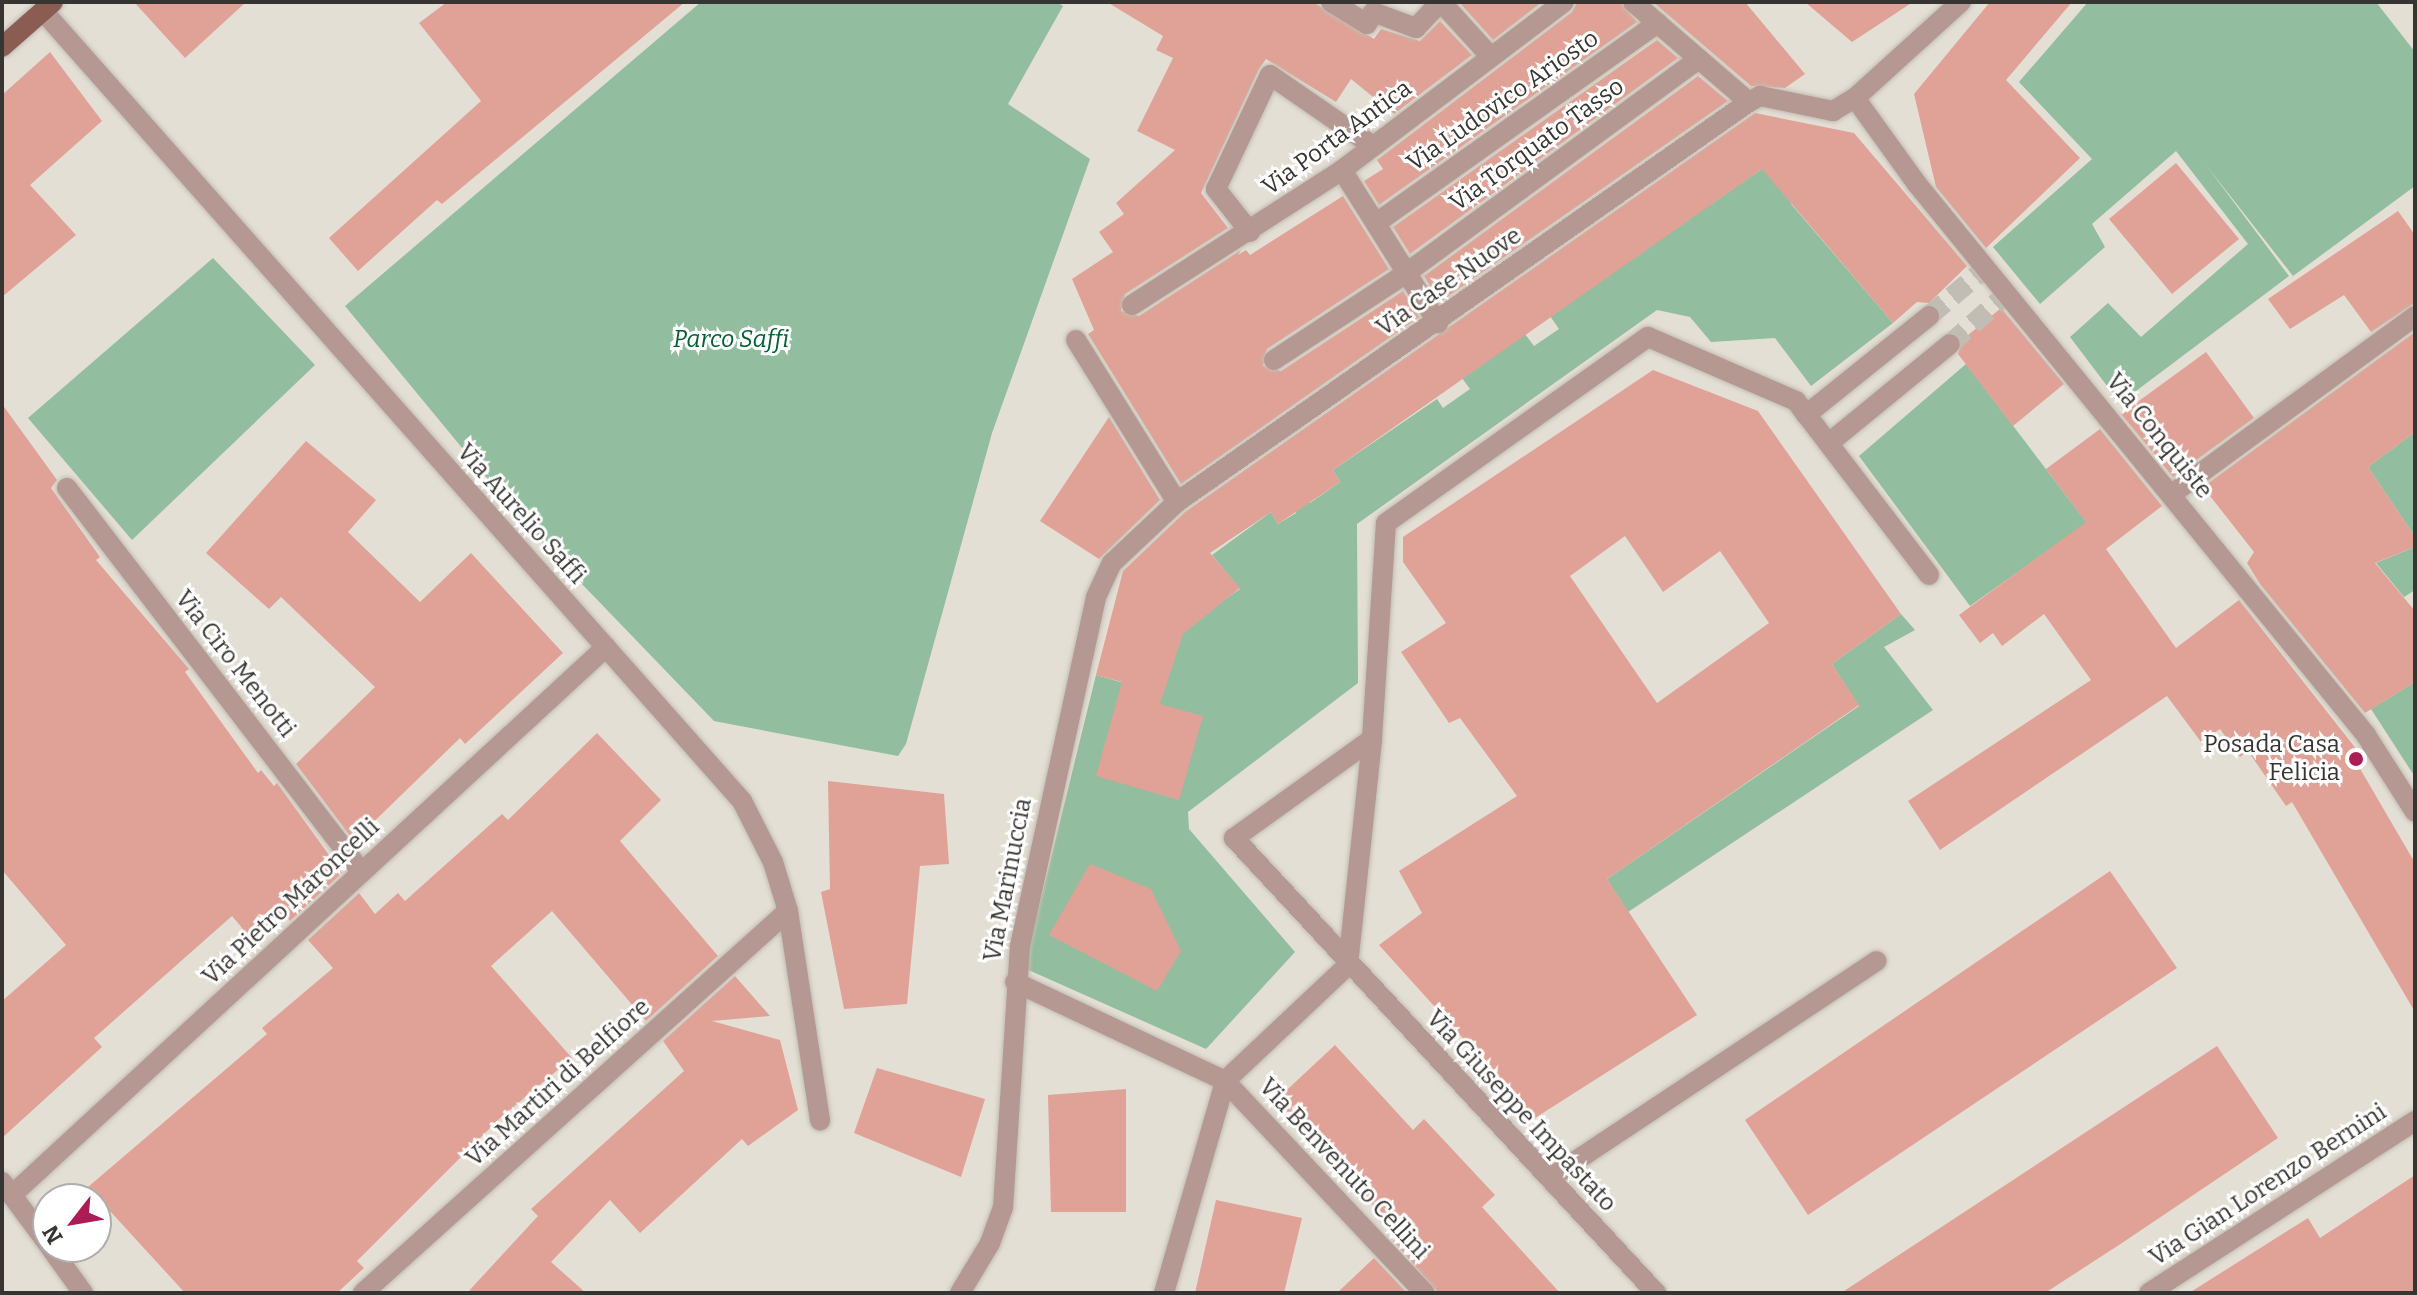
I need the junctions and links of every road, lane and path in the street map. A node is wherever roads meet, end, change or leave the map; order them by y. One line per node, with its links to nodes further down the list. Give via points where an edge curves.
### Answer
1 (1331, 2): 2 (street, via 1367,24 1373,12 1416,28)
2 (1440, 2): 9 (street)
3 (1564, 2): 9 (street, Via Porta Antica)
4 (1633, 2): 7 (street)
5 (1961, 2): 11 (street)
6 (48, 6): 8 (main road); 31 (street, Via Aurelio Saffi)
7 (1658, 23): 10 (street); 15 (street, Via Ludovico Ariosto)
8 (2, 47)
9 (1491, 57): 13 (street, Via Porta Antica)
10 (1699, 59): 12 (street); 17 (street, Via Torquato Tasso)
11 (1855, 98): 12 (street, via 1833,111 1760,96); 28 (street, Via Conquiste, via 1917,184)
12 (1749, 102): 21 (street, Via Case Nuove)
13 (1373, 146): 14 (street, Via Porta Antica); 16 (street, via 1270,75 1216,189)
14 (1342, 170): 15 (street); 16 (street, Via Porta Antica)
15 (1379, 221): 17 (street)
16 (1250, 232): 18 (street, Via Porta Antica)
17 (1405, 274): 21 (street); 24 (street, Via Torquato Tasso)
18 (1132, 305)
19 (1929, 316): 25 (street)
20 (2415, 316): 28 (street)
21 (1438, 323): 29 (street, Via Case Nuove)
22 (1076, 340): 29 (street)
23 (1950, 344): 26 (street)
24 (1274, 360)
25 (1806, 415): 26 (street); 32 (street, via 1796,401 1648,337 1386,523)
26 (1829, 443): 30 (street)
27 (67, 488): 34 (street, Via Ciro Menotti)
28 (2172, 494): 33 (street, Via Conquiste, via 2366,735)
29 (1177, 502): 38 (street, Via Marinuccia, via 1124,548 1096,597)
30 (1929, 575)
31 (606, 647): 34 (street, Via Pietro Maroncelli); 35 (street, Via Aurelio Saffi, via 742,801 773,862)
32 (1372, 739): 37 (street); 37 (street, Via Giuseppe Impastato, via 1234,838)
33 (2415, 812)
34 (362, 872): 43 (street, Via Pietro Maroncelli)
35 (788, 911): 40 (street, Via Aurelio Saffi); 47 (street, Via Martiri di Belfiore)
36 (1876, 961): 42 (street)
37 (1348, 965): 39 (street); 42 (street, Via Giuseppe Impastato)
38 (1015, 982): 39 (street, Via Benvenuto Cellini); 48 (street, Via Marinuccia, via 1003,1208 990,1243)
39 (1225, 1081): 49 (street, Via Benvenuto Cellini); 50 (street, Via Benvenuto Cellini)
40 (820, 1121)
41 (2415, 1121): 52 (street, Via Gian Lorenzo Bernini)
42 (1550, 1178): 51 (street, Via Giuseppe Impastato)
43 (7, 1189): 44 (street)
44 (32, 1222)
45 (62, 1263): 46 (street)
46 (83, 1293)
47 (363, 1293)
48 (960, 1293)
49 (1164, 1293)
50 (1425, 1293)
51 (1656, 1293)
52 (2149, 1293)

